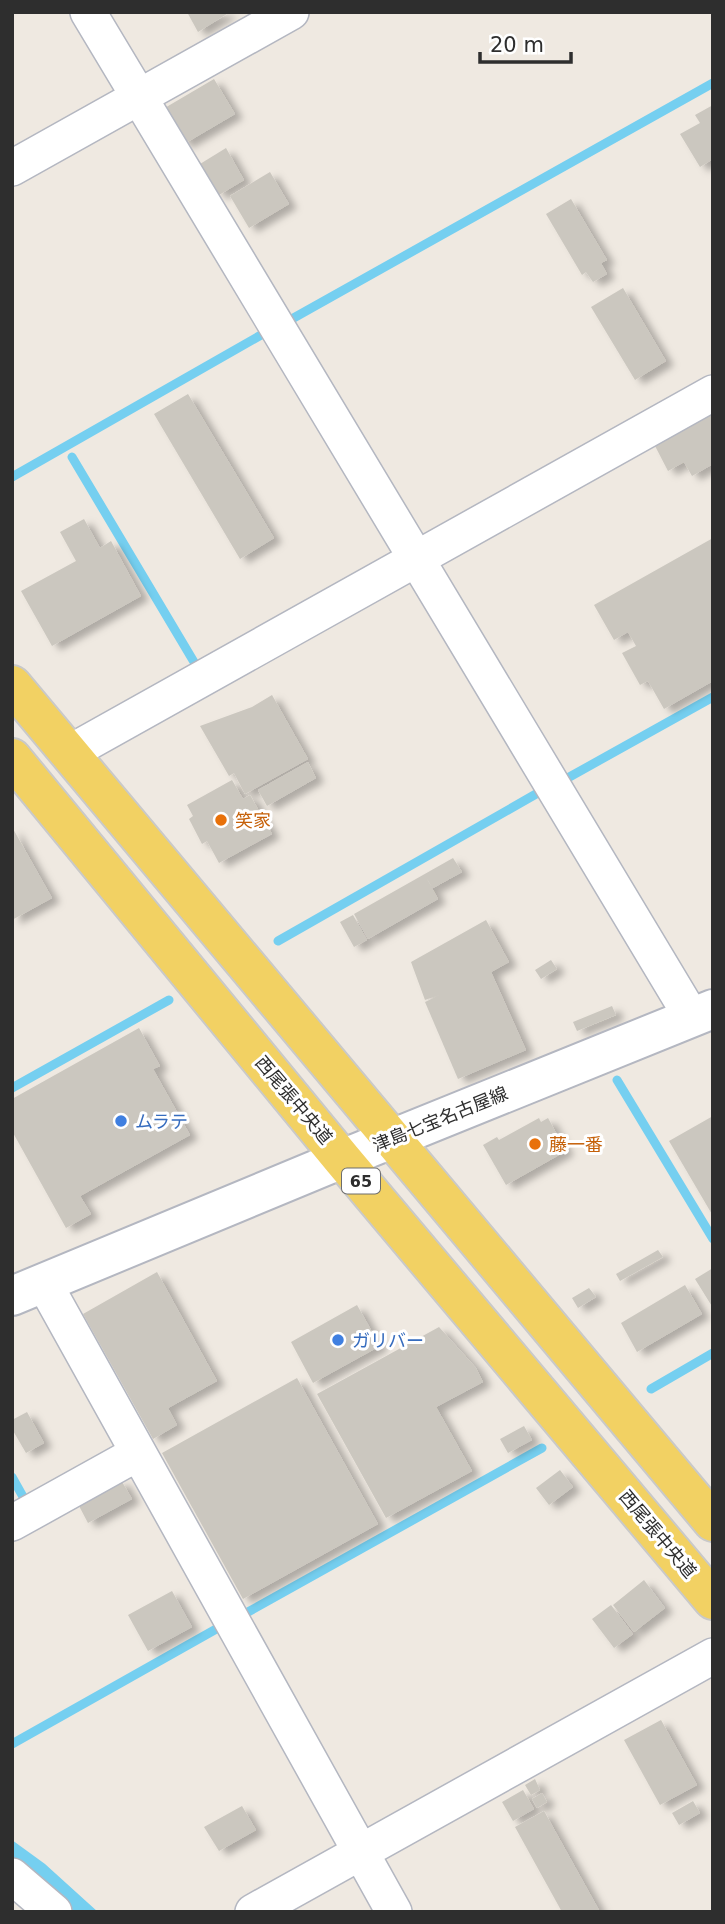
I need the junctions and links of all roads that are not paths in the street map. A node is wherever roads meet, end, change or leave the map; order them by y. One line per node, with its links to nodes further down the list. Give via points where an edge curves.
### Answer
1 (89, 12): 3 (street)
2 (291, 12): 3 (street)
3 (140, 95): 4 (street); 6 (street)
4 (12, 168)
5 (713, 393): 6 (street)
6 (416, 558): 8 (street); 10 (street)
7 (12, 685): 8 (main road)
8 (69, 753): 11 (main road)
9 (17, 772): 12 (main road, 西尾張中央道 / 65)
10 (702, 1013): 11 (main road, 津島七宝名古屋線)
11 (393, 1138): 12 (main road, 津島七宝名古屋線); 15 (main road)
12 (342, 1158): 13 (main road, 津島七宝名古屋線); 17 (main road, 西尾張中央道 / 65)
13 (28, 1289): 14 (street)
14 (138, 1453): 16 (street); 19 (street)
15 (713, 1522)
16 (12, 1523)
17 (713, 1600)
18 (713, 1656): 19 (street)
19 (359, 1853): 22 (street); 23 (street)
20 (12, 1876): 21 (street)
21 (54, 1912)
22 (253, 1912)
23 (394, 1912)

